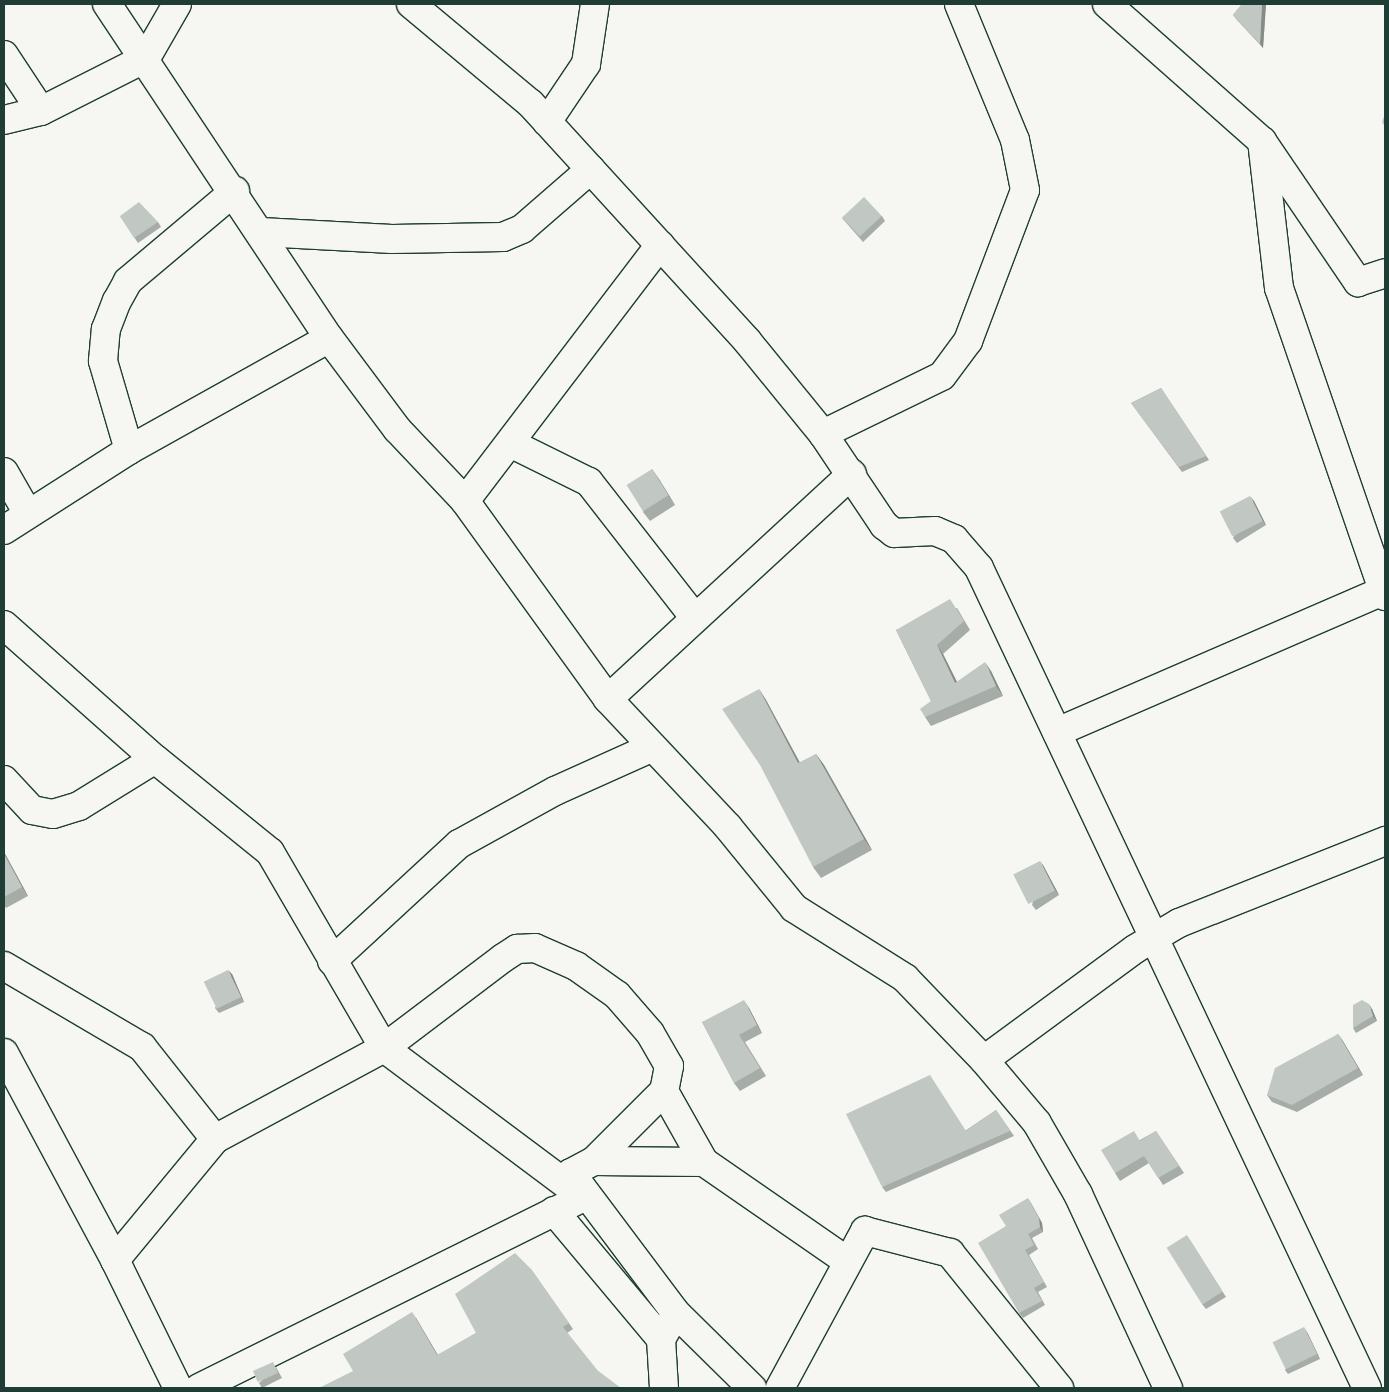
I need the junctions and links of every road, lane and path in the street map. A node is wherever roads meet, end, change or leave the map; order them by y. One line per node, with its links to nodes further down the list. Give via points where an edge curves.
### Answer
1 (107, 4): 8 (street)
2 (177, 4): 8 (street)
3 (411, 4): 11 (street)
4 (595, 4): 11 (street, via 586,64)
5 (959, 4): 19 (street, via 1015,140 1025,190 968,341 942,376)
6 (1110, 5): 12 (street)
7 (4, 55): 9 (street)
8 (146, 58): 9 (street); 14 (street)
9 (41, 111): 10 (street)
10 (4, 120)
11 (547, 122): 13 (street)
12 (1262, 141): 17 (street, via 1358,282); 27 (street, via 1279,288)
13 (590, 169): 15 (street, via 522,229 503,237 392,239); 16 (street)
14 (235, 191): 15 (street); 21 (street, via 128,281 117,301 106,329 103,361)
15 (261, 232): 18 (street)
16 (660, 245): 19 (street); 20 (street)
17 (1385, 273)
18 (328, 338): 21 (street); 24 (street, via 397,428)
19 (823, 434): 23 (street)
20 (510, 443): 24 (street); 28 (street, via 589,482)
21 (129, 450): 25 (street)
22 (4, 472): 25 (street)
23 (852, 474): 28 (street); 31 (street, via 884,525 894,533 935,531 954,538 979,568)
24 (465, 501): 30 (street)
25 (27, 512): 26 (street)
26 (4, 530)
27 (1384, 592): 31 (street)
28 (696, 618): 30 (street)
29 (4, 625): 33 (street)
30 (608, 699): 32 (street)
31 (1057, 732): 36 (street)
32 (653, 747): 37 (street, via 556,791 459,844); 41 (street, via 728,827 794,908 905,978)
33 (155, 759): 34 (street, via 80,806 54,814 32,810); 37 (street, via 270,852)
34 (4, 780)
35 (1385, 841): 36 (street, via 1179,923)
36 (1154, 938): 41 (street); 60 (street)
37 (332, 961): 39 (street)
38 (4, 966): 43 (street, via 142,1047)
39 (384, 1048): 42 (street, via 502,958 517,950 535,948 576,966 617,995 664,1052 668,1066); 43 (street); 47 (street)
40 (4, 1053): 49 (street)
41 (984, 1060): 59 (street, via 1037,1123 1078,1194)
42 (664, 1092): 44 (street); 45 (street)
43 (215, 1139): 49 (street)
44 (594, 1160): 45 (street); 46 (street)
45 (704, 1162): 50 (street)
46 (571, 1173): 47 (street); 51 (street)
47 (583, 1197): 48 (street)
48 (554, 1211): 52 (street); 55 (street)
49 (115, 1260): 54 (street)
50 (846, 1261): 53 (street, via 865,1231 950,1253); 58 (street)
51 (676, 1313): 52 (street); 57 (street)
52 (660, 1339): 56 (street)
53 (1046, 1385)
54 (178, 1388)
55 (199, 1388)
56 (664, 1388)
57 (752, 1388)
58 (780, 1388)
59 (1168, 1388)
60 (1367, 1388)

